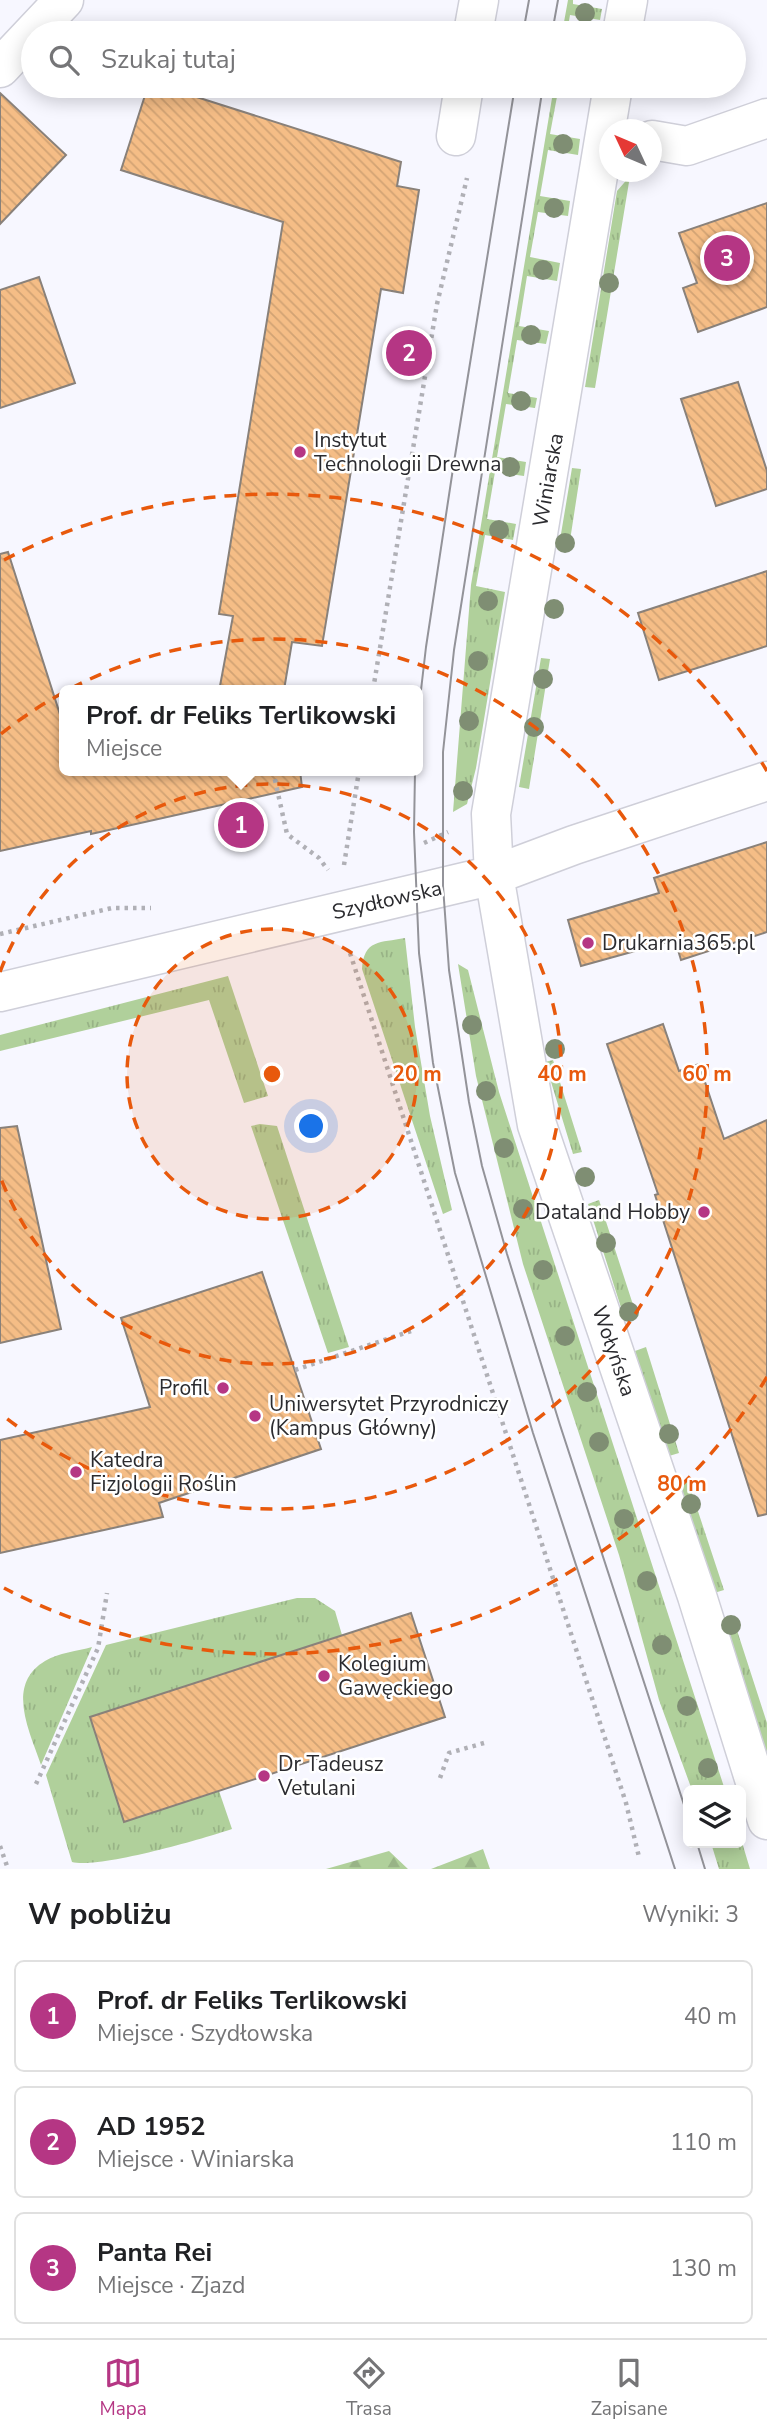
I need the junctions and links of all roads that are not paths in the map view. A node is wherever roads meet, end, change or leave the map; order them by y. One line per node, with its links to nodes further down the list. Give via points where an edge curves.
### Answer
1 (64, 0): 4 (street)
2 (479, 0): 5 (street)
3 (628, 0): 6 (street)
4 (44, 21)
5 (475, 21)
6 (624, 21)
7 (21, 46): 8 (street)
8 (0, 68)
9 (464, 98): 14 (street)
10 (612, 98): 12 (street, Winiarska)
11 (767, 118): 13 (street, via 687,146)
12 (610, 119)
13 (662, 142)
14 (463, 153)
15 (599, 182): 17 (street, Winiarska, via 491,814)
16 (767, 781): 17 (street, Szydłowska)
17 (494, 875): 18 (street, Szydłowska); 19 (street, Wołyńska, via 537,1125 697,1596)
18 (0, 992)
19 (767, 1820)

